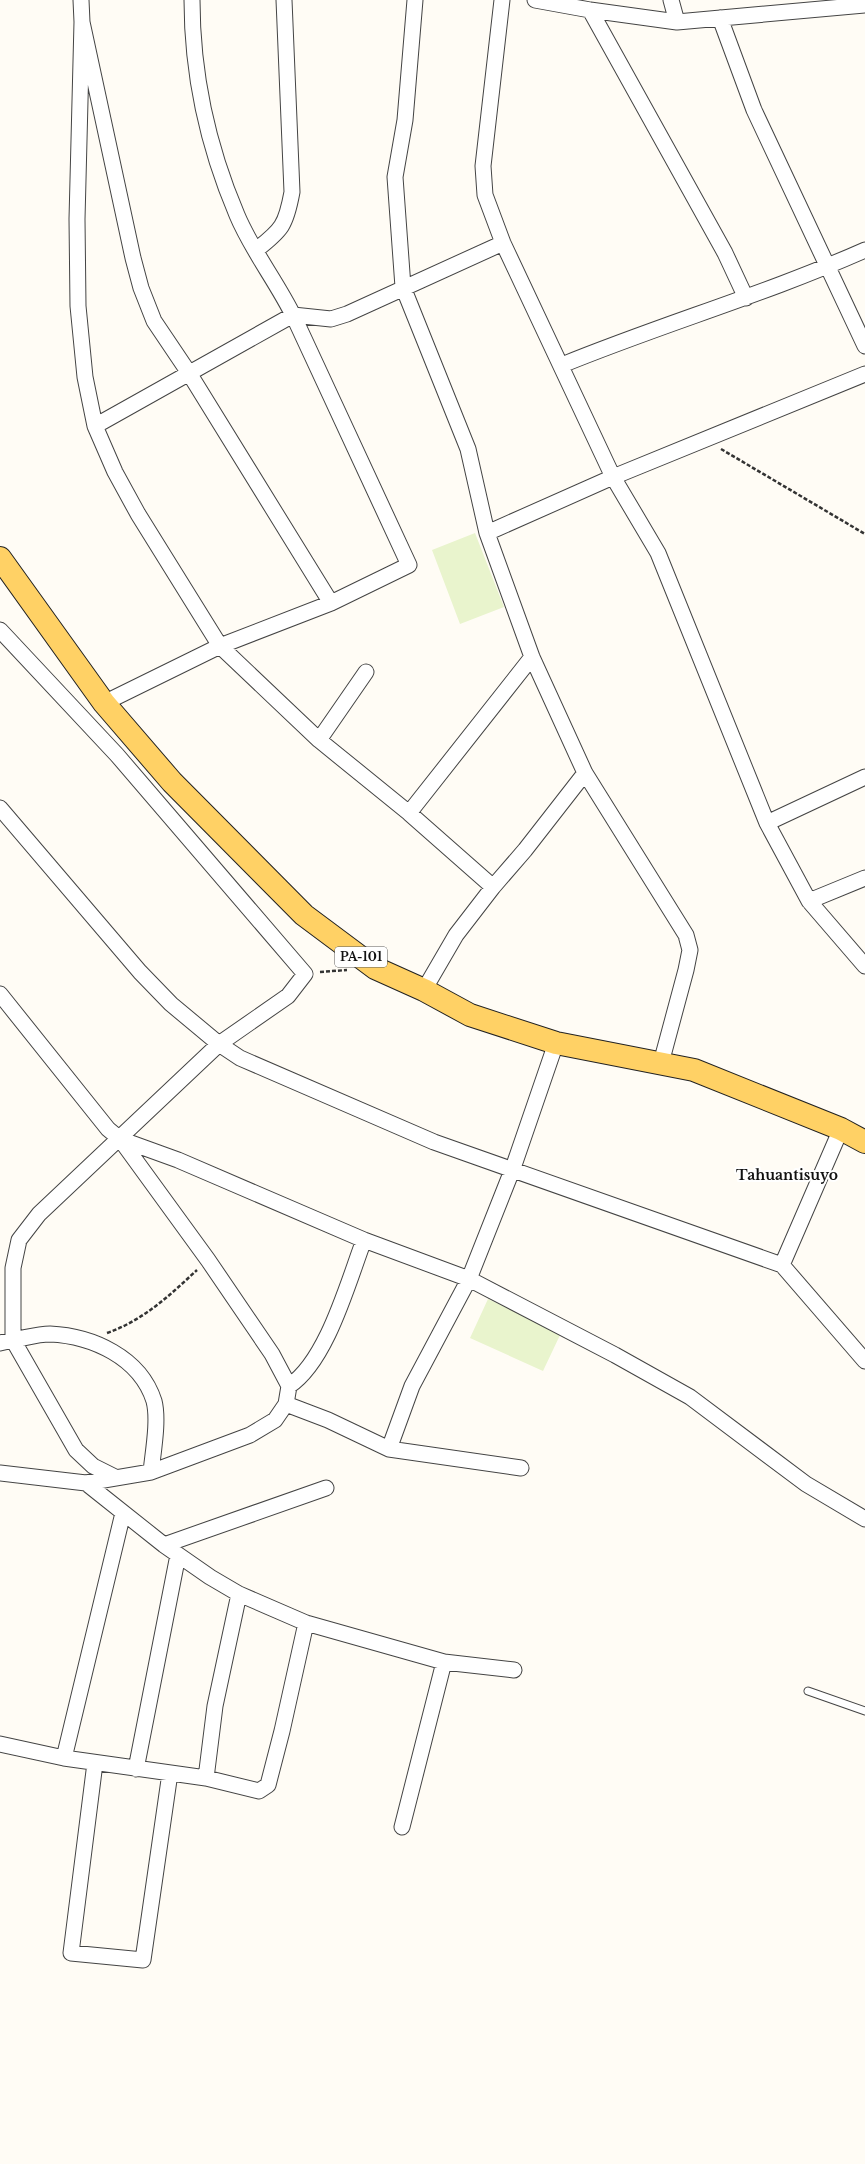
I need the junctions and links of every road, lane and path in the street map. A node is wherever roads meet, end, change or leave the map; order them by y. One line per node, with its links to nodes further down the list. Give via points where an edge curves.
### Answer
1 (81, 0): 12 (street)
2 (192, 0): 15 (street, via 192,39 201,98 219,167 237,216)
3 (284, 0): 15 (street, via 292,192 287,217 276,235)
4 (415, 0): 18 (street, via 405,120 395,177)
5 (502, 0): 14 (street, via 483,166 485,195)
6 (536, 0): 10 (street)
7 (671, 0): 13 (street)
8 (846, 3): 9 (street); 11 (street)
9 (865, 5)
10 (590, 10): 13 (street); 19 (street, via 726,253)
11 (720, 18): 13 (street); 17 (street, via 754,110)
12 (82, 22): 23 (street, via 141,288 154,321); 25 (street, via 77,219 78,306 85,377)
13 (677, 22)
14 (503, 244): 18 (street); 22 (street)
15 (256, 250): 20 (street)
16 (865, 250): 17 (street)
17 (827, 267): 19 (street); 21 (street)
18 (403, 287): 20 (street, via 347,314 330,319); 28 (street, via 468,450)
19 (746, 298): 22 (street)
20 (293, 316): 23 (street); 31 (street, via 409,565)
21 (865, 346)
22 (562, 364): 27 (street)
23 (189, 373): 25 (street); 31 (street)
24 (865, 374): 26 (street)
25 (95, 426): 33 (street, via 115,472 138,514)
26 (707, 440): 27 (street); 29 (path)
27 (613, 477): 28 (street); 42 (street, via 658,553)
28 (487, 533): 34 (street)
29 (865, 534)
30 (0, 558): 36 (main road, PA-101)
31 (332, 603): 33 (street)
32 (0, 630): 48 (street, via 117,755)
33 (220, 646): 36 (street); 37 (street)
34 (532, 657): 38 (street); 41 (street)
35 (366, 672): 37 (street)
36 (104, 703): 47 (main road, PA-101, via 172,782 304,915)
37 (319, 740): 41 (street)
38 (584, 773): 44 (street); 53 (street, via 686,935 690,950)
39 (865, 777): 42 (street)
40 (0, 808): 52 (street, via 140,972 171,1004)
41 (409, 813): 44 (street)
42 (767, 822): 45 (street)
43 (865, 878): 45 (street)
44 (493, 887): 49 (street, via 456,935)
45 (809, 901): 46 (street)
46 (865, 966)
47 (375, 968): 48 (path); 49 (main road, PA-101)
48 (305, 974): 52 (street, via 288,996)
49 (424, 990): 51 (main road, PA-101, via 470,1015)
50 (0, 994): 55 (street, via 108,1129)
51 (556, 1043): 53 (main road, PA-101); 57 (street)
52 (219, 1044): 55 (street); 57 (street, via 240,1058 434,1142)
53 (660, 1063): 54 (main road, PA-101, via 694,1070)
54 (841, 1128): 56 (main road, PA-101); 60 (street)
55 (120, 1140): 58 (street, via 178,1160); 59 (street); 63 (street, via 39,1214 19,1240 13,1268)
56 (865, 1142)
57 (512, 1168): 60 (street); 61 (street)
58 (364, 1240): 61 (street); 65 (street, via 322,1349 307,1371)
59 (208, 1260): 62 (path, via 151,1311 122,1328); 65 (street, via 272,1354)
60 (782, 1265): 64 (street)
61 (469, 1279): 67 (street, via 412,1386); 75 (street, via 615,1355 690,1398 806,1484)
62 (85, 1340): 63 (street, via 48,1334); 69 (street, via 110,1349 131,1365 154,1402 155,1427)
63 (7, 1341): 71 (street, via 76,1450 93,1466)
64 (865, 1361)
65 (289, 1386): 66 (street)
66 (286, 1404): 67 (street, via 328,1420); 69 (street, via 275,1420 250,1435)
67 (389, 1449): 68 (street)
68 (521, 1468)
69 (151, 1472): 71 (street)
70 (0, 1473): 72 (street)
71 (116, 1478): 72 (street)
72 (86, 1483): 74 (street)
73 (326, 1488): 76 (street)
74 (123, 1513): 76 (street); 85 (street)
75 (865, 1519)
76 (164, 1545): 77 (street)
77 (178, 1555): 78 (street); 87 (street)
78 (239, 1594): 79 (street); 89 (street, via 215,1706)
79 (306, 1623): 80 (street); 89 (street, via 268,1786 259,1791)
80 (444, 1662): 81 (street); 90 (street)
81 (514, 1670)
82 (808, 1691): 83 (lane)
83 (865, 1711)
84 (0, 1744): 85 (street)
85 (64, 1758): 86 (street)
86 (95, 1763): 87 (street); 88 (street, via 71,1953 143,1960)
87 (136, 1769): 88 (street)
88 (170, 1773): 89 (street)
89 (206, 1778)
90 (402, 1827)

